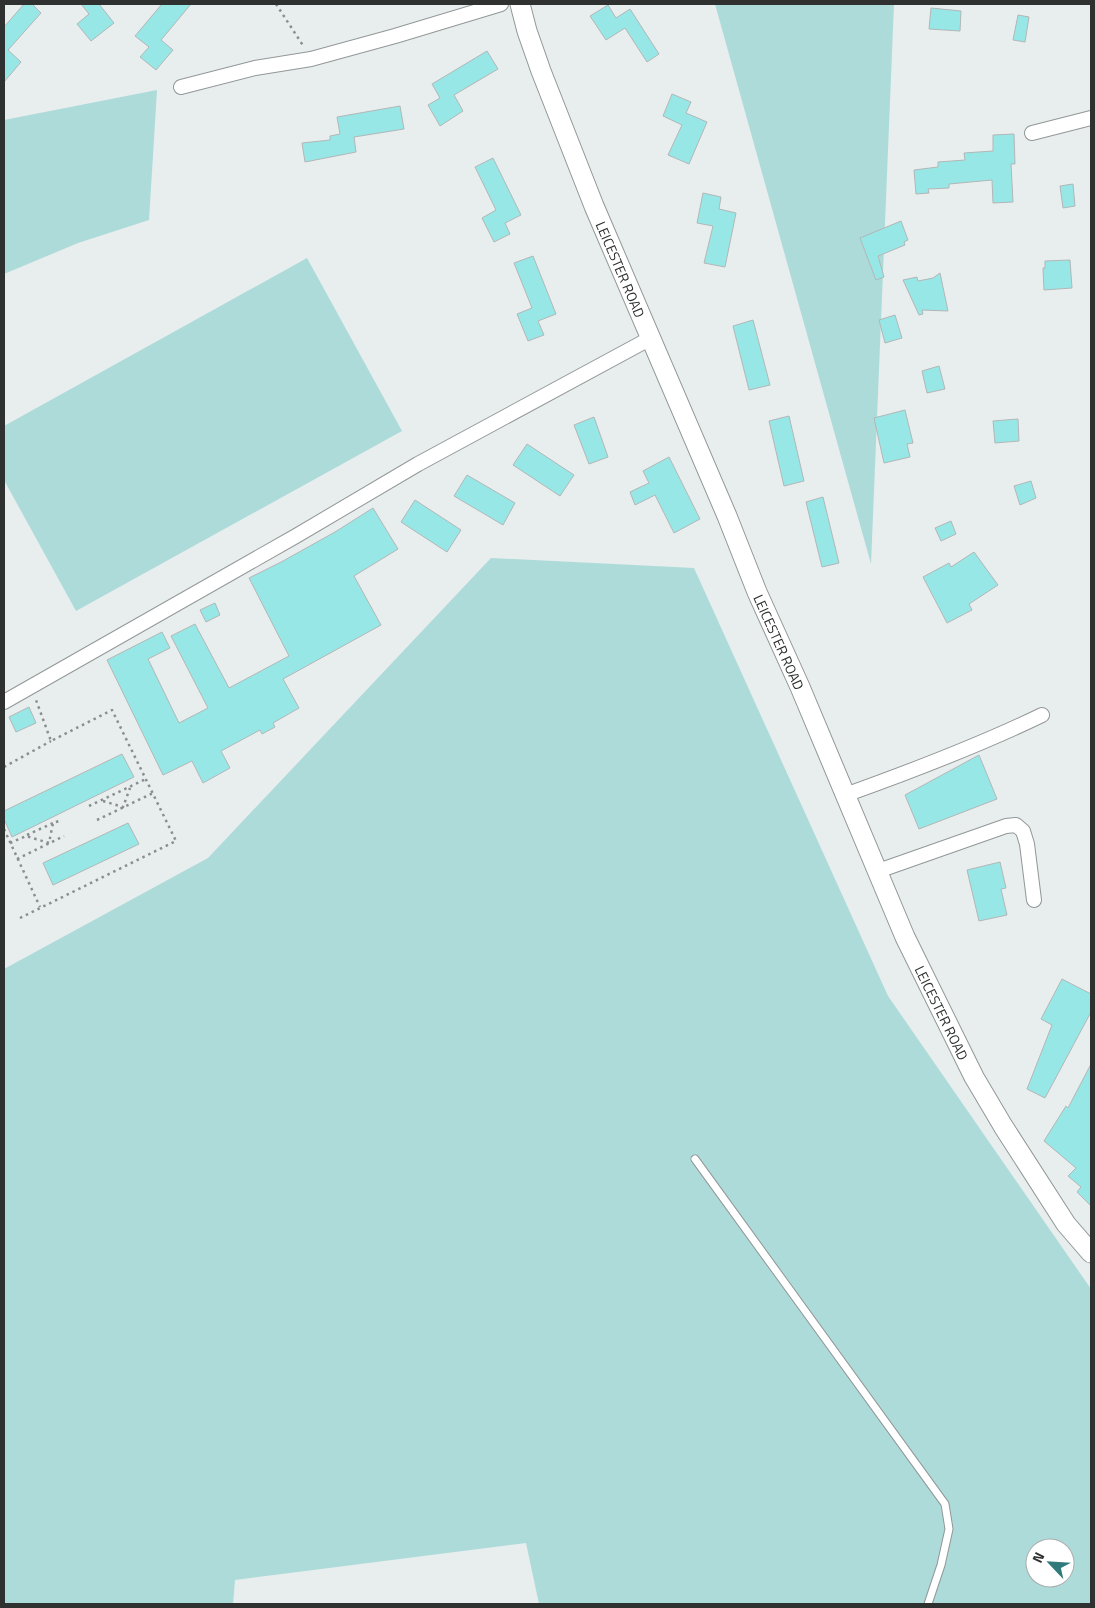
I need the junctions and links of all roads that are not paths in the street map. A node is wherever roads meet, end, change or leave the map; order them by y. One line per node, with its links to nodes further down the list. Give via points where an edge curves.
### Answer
1 (501, 4): 3 (street, via 311,59 255,68)
2 (520, 4): 6 (street, LEICESTER ROAD, via 557,114)
3 (181, 87)
4 (1091, 118): 5 (street)
5 (1032, 133)
6 (651, 338): 7 (street, via 418,464); 9 (street, LEICESTER ROAD)
7 (4, 702)
8 (1042, 715): 9 (street, via 923,768)
9 (845, 795): 10 (street, LEICESTER ROAD)
10 (878, 871): 11 (street, via 1016,825 1023,831 1027,844); 13 (street, LEICESTER ROAD, via 974,1077 1054,1206)
11 (1034, 900)
12 (695, 1159): 14 (lane, via 945,1504 949,1529 942,1565)
13 (1091, 1253)
14 (928, 1604)

